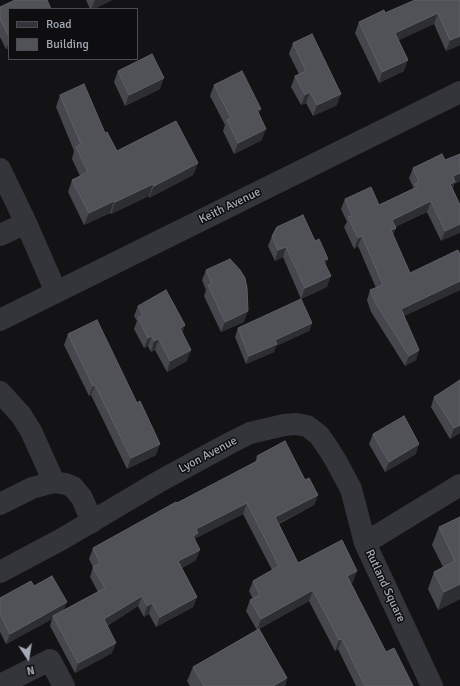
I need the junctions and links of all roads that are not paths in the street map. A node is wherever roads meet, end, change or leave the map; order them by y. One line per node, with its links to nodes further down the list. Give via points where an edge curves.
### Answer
1 (460, 92): 5 (street, Keith Avenue)
2 (0, 170): 3 (street)
3 (26, 223): 4 (street); 5 (street)
4 (0, 235)
5 (56, 292): 6 (street, Keith Avenue)
6 (0, 320)
7 (0, 392): 8 (street, via 31,430)
8 (54, 482): 10 (street, via 32,488); 11 (street, via 73,487 82,498)
9 (460, 485): 12 (street, Rutland Square)
10 (0, 504)
11 (92, 522): 12 (street, Lyon Avenue, via 160,481 250,433 296,424 308,426 319,434 336,461 351,490); 13 (street, Lyon Avenue)
12 (365, 543): 16 (street, Rutland Square)
13 (0, 572)
14 (0, 685): 15 (street, via 50,660)
15 (64, 686)
16 (432, 686)

